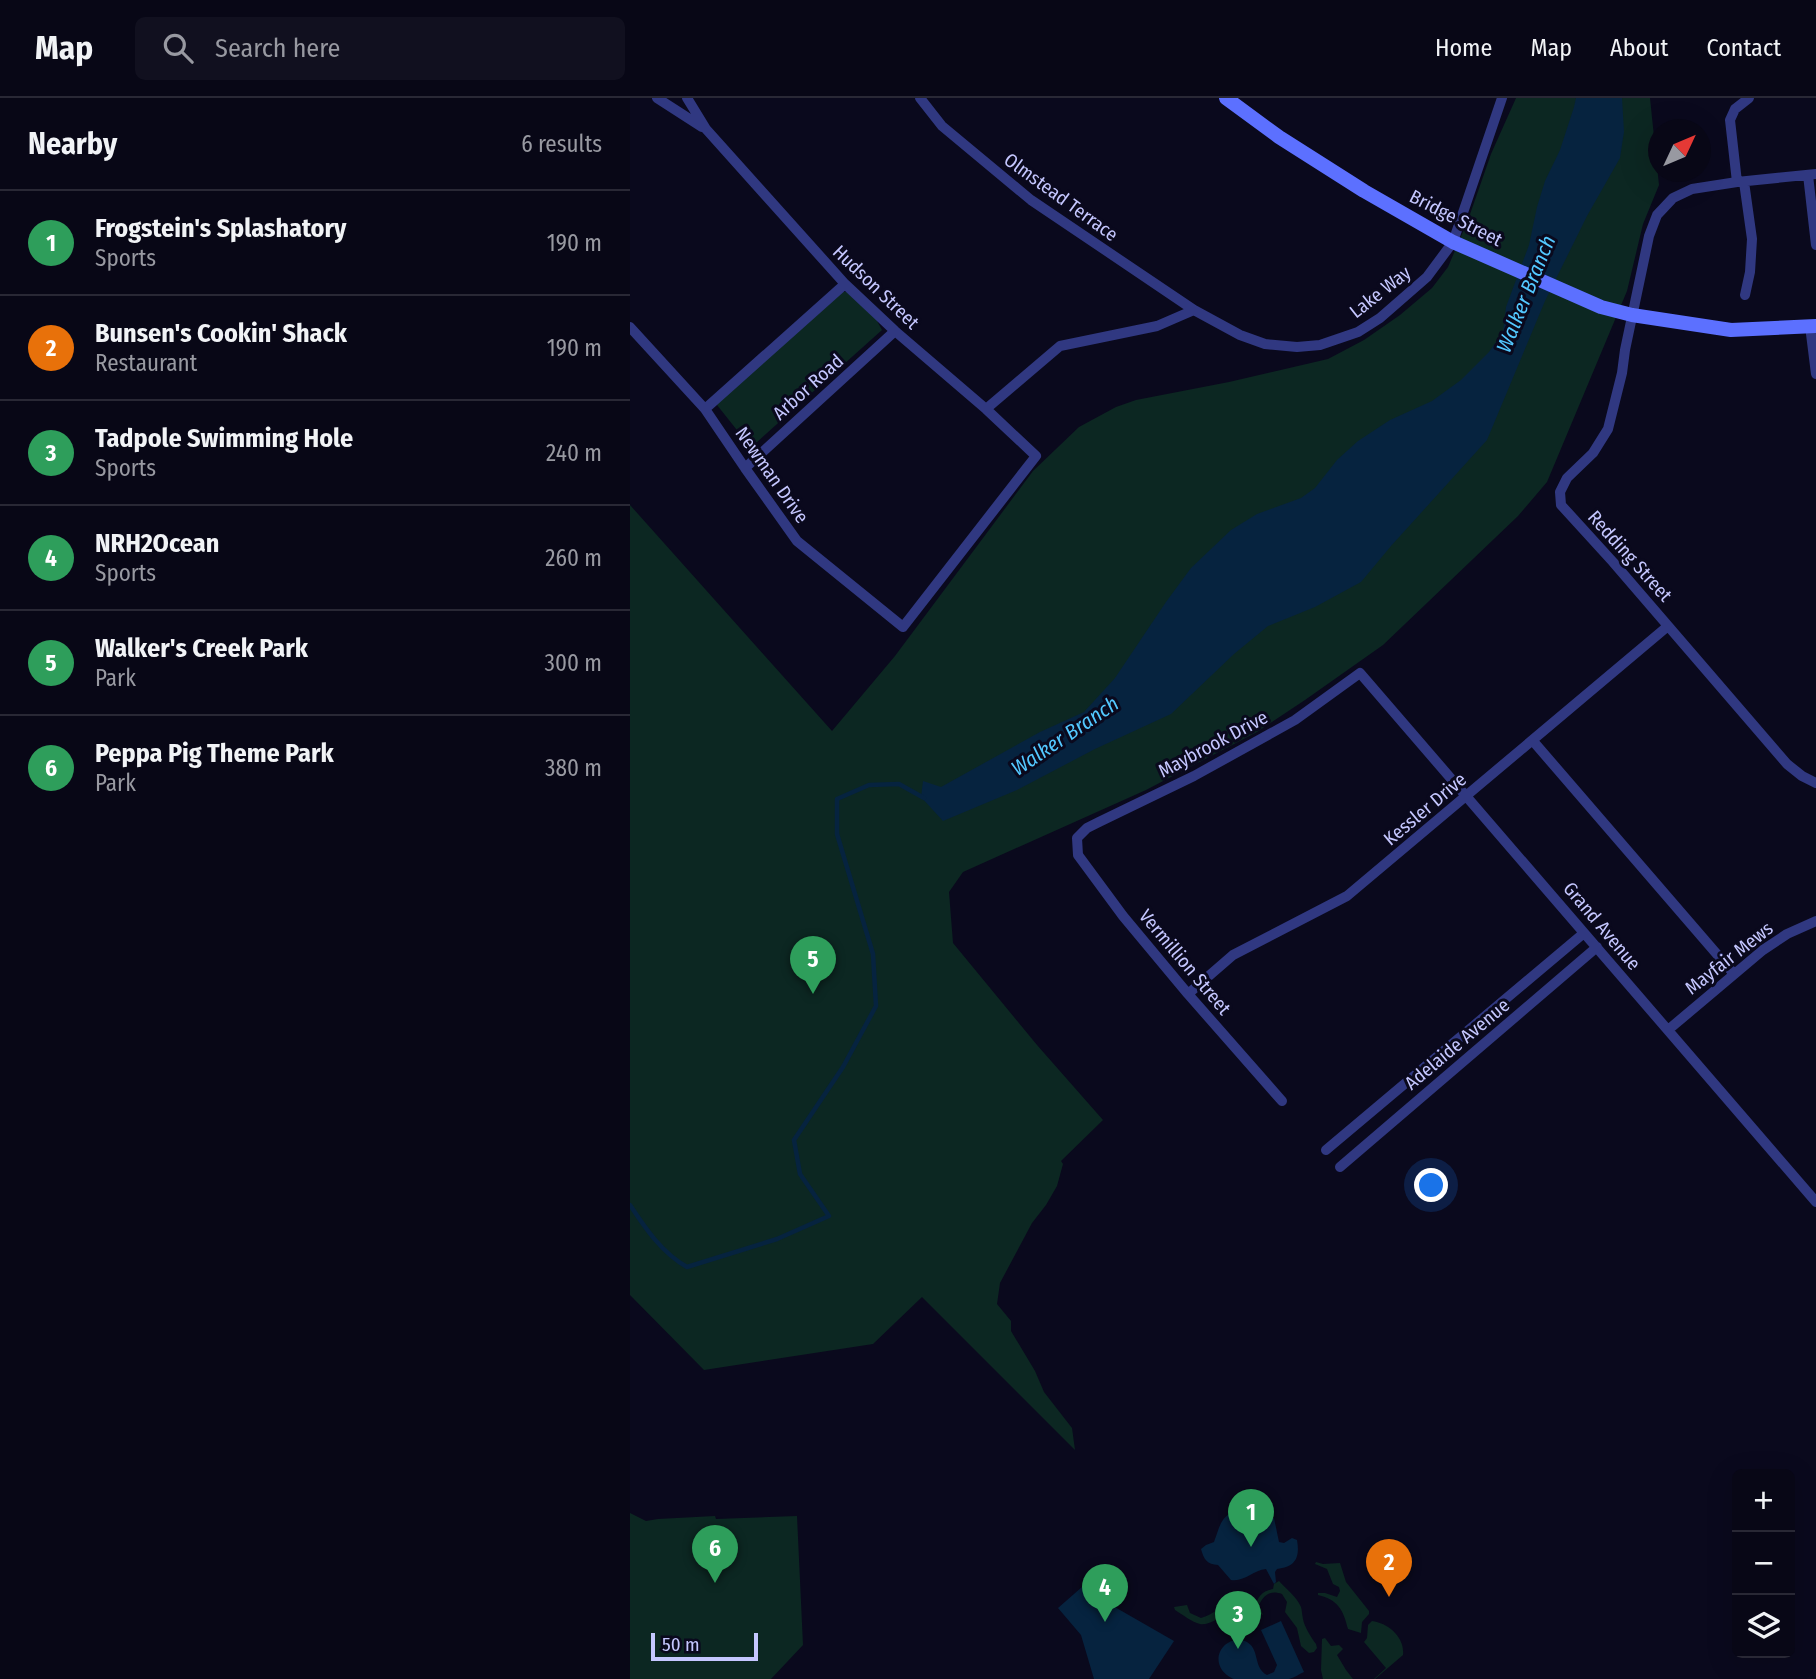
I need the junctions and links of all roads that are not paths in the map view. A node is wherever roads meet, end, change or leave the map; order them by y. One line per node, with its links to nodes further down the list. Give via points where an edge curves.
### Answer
1 (657, 98): 7 (street, Hudson Street)
2 (687, 98): 7 (street, Hudson Street)
3 (920, 98): 14 (street, Olmstead Terrace, via 942,126 1031,200)
4 (1226, 98): 10 (street, Bridge Street, via 1364,191)
5 (1502, 98): 10 (street, Lake Way)
6 (1749, 98): 9 (street, via 1730,120)
7 (705, 129): 12 (street, Hudson Street)
8 (1812, 174): 9 (street, Redding Street); 11 (street)
9 (1740, 182): 13 (street, via 1752,239); 15 (street, Redding Street, via 1692,189 1665,205 1649,236)
10 (1453, 242): 14 (street, Lake Way, via 1427,277 1380,318 1358,332 1320,345 1265,344); 15 (street, Bridge Street, via 1591,303)
11 (1816, 246)
12 (845, 284): 18 (street, Hudson Street); 20 (street)
13 (1745, 295)
14 (1194, 310): 21 (street, via 1157,326 1060,345)
15 (1632, 315): 16 (street, Bridge Street, via 1731,330); 23 (street, Redding Street, via 1608,429 1593,453 1563,484 1561,505)
16 (1813, 326): 19 (street)
17 (630, 327): 20 (street, Newman Drive)
18 (895, 331): 21 (street, Hudson Street); 22 (street, Arbor Road)
19 (1816, 374)
20 (705, 409): 22 (street, Newman Drive)
21 (986, 409): 24 (street, Hudson Street, via 1036,456)
22 (744, 468): 24 (street, Newman Drive, via 797,541)
23 (1668, 626): 26 (street, Kessler Drive); 27 (street, Redding Street, via 1787,764)
24 (903, 627)
25 (1360, 673): 28 (street, Grand Avenue); 29 (street, Maybrook Drive, via 1295,720 1194,776 1099,821)
26 (1533, 741): 28 (street, Kessler Drive); 33 (street)
27 (1816, 783)
28 (1467, 797): 31 (street, Grand Avenue); 34 (street, Kessler Drive, via 1348,897 1233,955)
29 (1077, 838): 34 (street, Vermillion Street, via 1078,855)
30 (1816, 921): 33 (street, Mayfair Mews, via 1787,934)
31 (1584, 933): 32 (street, Grand Avenue); 37 (street, Adelaide Avenue)
32 (1597, 947): 35 (street, Grand Avenue); 38 (street, Adelaide Avenue)
33 (1734, 974): 35 (street, Mayfair Mews)
34 (1188, 995): 36 (street, Vermillion Street)
35 (1668, 1030): 39 (street, Grand Avenue)
36 (1282, 1101)
37 (1326, 1150)
38 (1340, 1167)
39 (1816, 1202)

